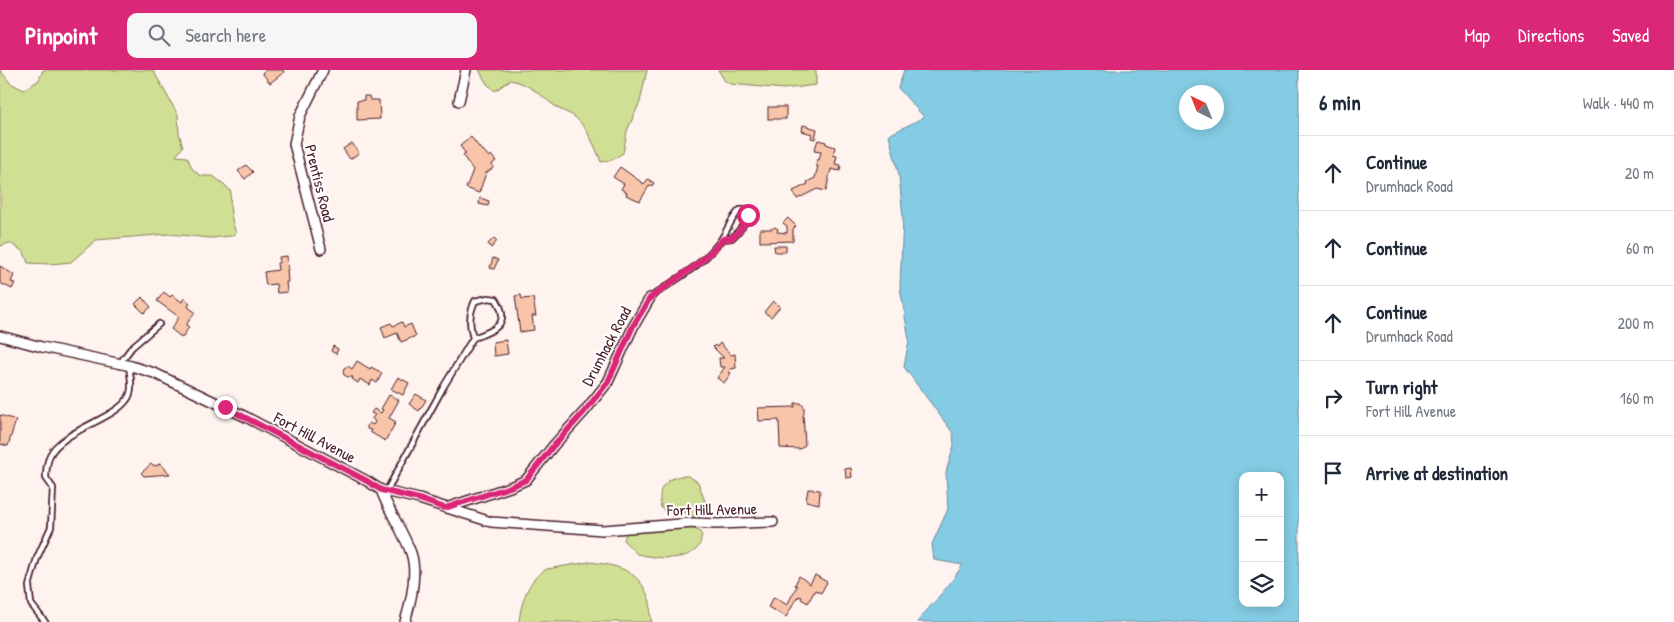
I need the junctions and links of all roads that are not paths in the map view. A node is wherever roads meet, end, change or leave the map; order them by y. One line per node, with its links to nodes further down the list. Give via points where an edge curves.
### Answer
1 (323, 70): 5 (street, Prentiss Road, via 300,116 294,144)
2 (466, 70): 3 (street)
3 (459, 101)
4 (723, 239): 4 (lane, via 732,238 740,230 748,215 746,210 743,208 737,213); 6 (lane, via 699,263)
5 (321, 249)
6 (650, 298): 12 (street, Drumhack Road, via 633,326 608,382 526,480)
7 (159, 324): 10 (lane, via 132,347)
8 (0, 336): 10 (street, Fort Hill Avenue)
9 (473, 338): 9 (lane, via 494,330 502,320 503,309 496,299 475,301 470,311); 11 (lane)
10 (124, 364): 11 (street, Fort Hill Avenue, via 154,373 246,417); 14 (lane, via 132,383 124,404 80,430 50,454 46,478 53,488 51,527 29,586 31,604)
11 (384, 491): 12 (street, Fort Hill Avenue); 15 (street, via 390,513 412,554 413,586)
12 (445, 508): 13 (street, Fort Hill Avenue, via 491,522 603,530 694,523)
13 (773, 522)
14 (45, 622)
15 (405, 622)

